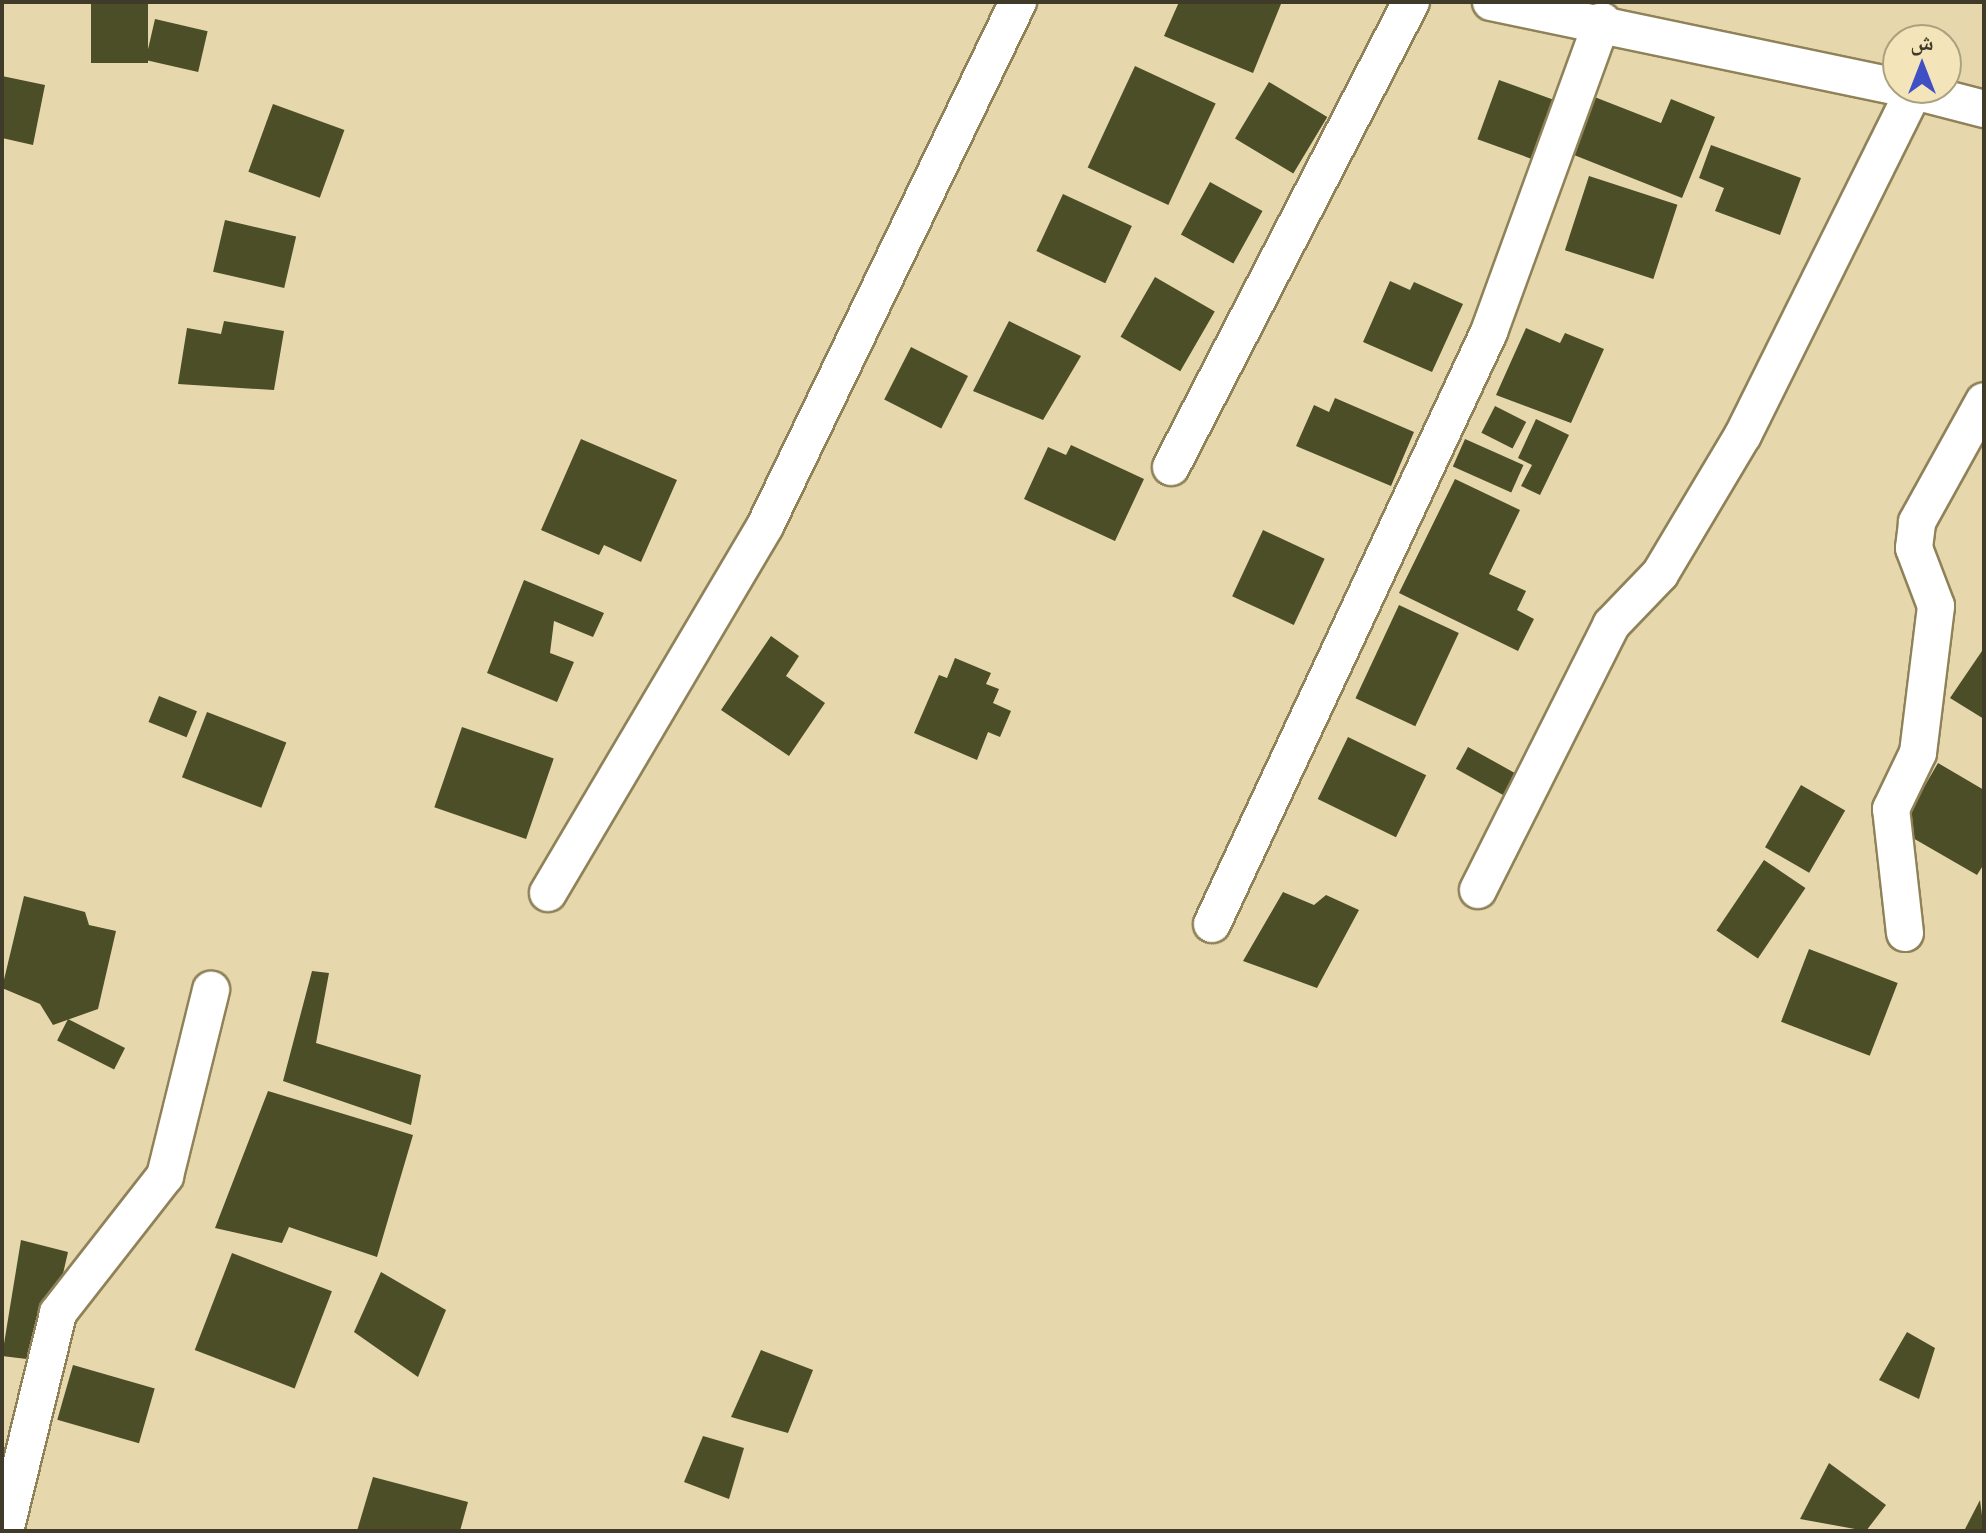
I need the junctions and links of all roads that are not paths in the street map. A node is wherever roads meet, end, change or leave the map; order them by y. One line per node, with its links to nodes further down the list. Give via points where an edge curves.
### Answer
1 (1018, 2): 12 (street, via 765,526)
2 (1411, 2): 10 (street)
3 (1491, 2): 4 (street)
4 (1602, 21): 5 (street); 13 (street, via 1489,332)
5 (1882, 83)
6 (1962, 103): 8 (street)
7 (1898, 104): 11 (street, via 1743,435 1660,574 1611,625)
8 (1984, 109)
9 (1984, 401): 14 (street, via 1915,535 1936,606 1918,753 1891,809)
10 (1171, 467)
11 (1478, 890)
12 (548, 893)
13 (1212, 924)
14 (1905, 933)
15 (211, 990): 16 (street, via 165,1176 58,1313)
16 (5, 1531)

